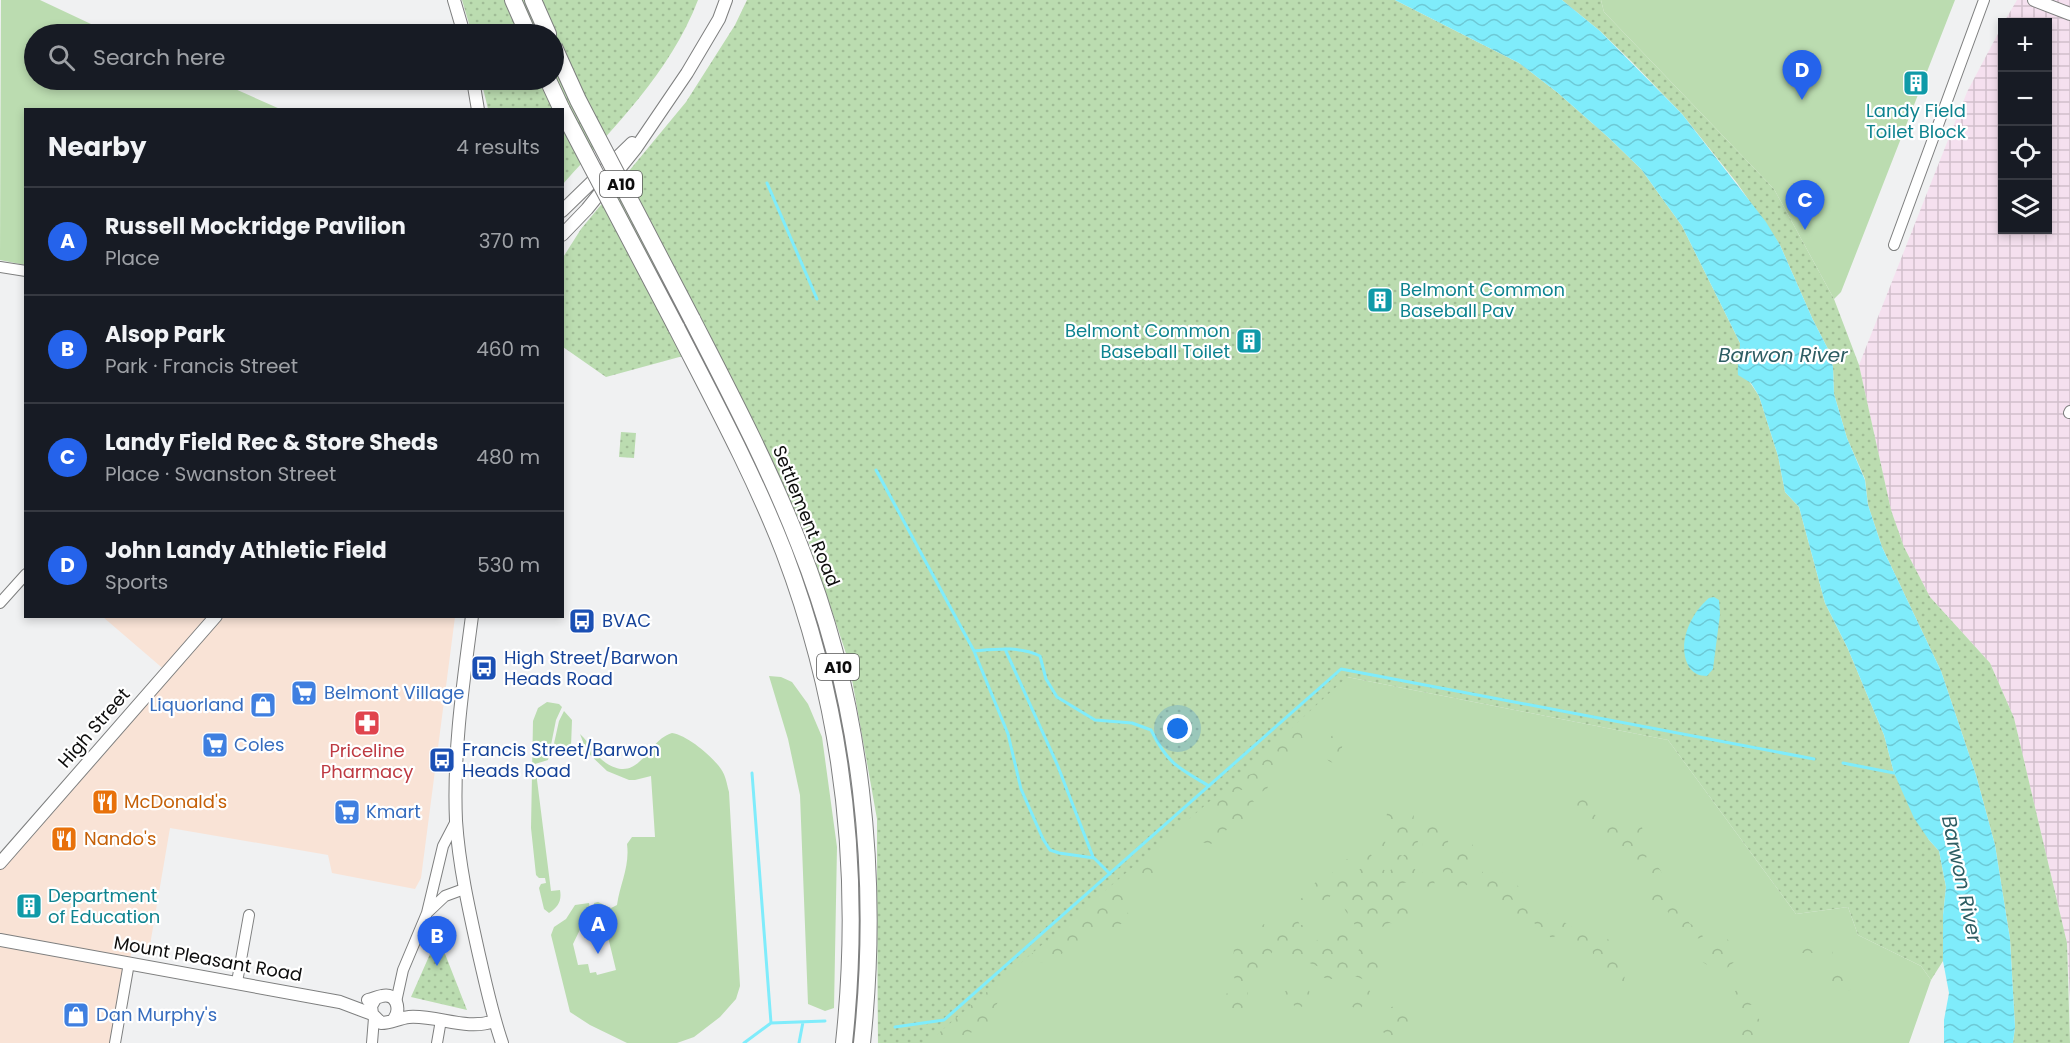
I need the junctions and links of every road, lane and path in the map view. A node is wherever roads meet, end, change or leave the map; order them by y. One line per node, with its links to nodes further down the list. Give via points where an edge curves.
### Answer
1 (454, 0): 8 (street)
2 (513, 0): 9 (highway)
3 (533, 0): 10 (highway)
4 (726, 0): 17 (street, via 692,64)
5 (1984, 0): 20 (street)
6 (2034, 0): 7 (street)
7 (2070, 14)
8 (461, 24)
9 (524, 24)
10 (544, 24)
11 (564, 68): 49 (highway, Settlement Road / A10, bridge, via 757,447 796,535 823,611 859,775 866,845 869,925)
12 (474, 90): 14 (street)
13 (553, 90): 15 (highway, Settlement Road / A10)
14 (477, 108)
15 (561, 108)
16 (564, 114): 48 (highway, Settlement Road / A10, bridge, via 744,461 784,552 806,618 823,678 842,776 849,841 852,930)
17 (652, 124): 18 (street); 19 (street)
18 (564, 209)
19 (565, 233)
20 (1894, 245)
21 (0, 267): 22 (street)
22 (24, 271)
23 (24, 576): 24 (street)
24 (0, 603)
25 (214, 618): 28 (street, High Street)
26 (472, 618): 27 (street, via 460,709)
27 (456, 821): 29 (street); 30 (street, via 443,846)
28 (0, 863)
29 (464, 889): 30 (street, via 445,896); 43 (street)
30 (427, 913): 34 (street)
31 (249, 915): 35 (street)
32 (0, 940): 33 (street, Mount Pleasant Road)
33 (129, 963): 35 (street, Mount Pleasant Road); 44 (street)
34 (403, 970): 36 (street); 38 (street)
35 (237, 982): 37 (street, Mount Pleasant Road)
36 (379, 997): 37 (street, Mount Pleasant Road); 38 (street, Mount Pleasant Road, via 392,997); 39 (street, via 371,1006)
37 (339, 1002): 39 (street, Mount Pleasant Road)
38 (397, 1003): 40 (street, Mount Pleasant Road); 42 (street, via 398,1012)
39 (373, 1016): 42 (street, Mount Pleasant Road, via 381,1023); 45 (street)
40 (425, 1017): 41 (street, Mount Pleasant Road); 42 (street, Mount Pleasant Road)
41 (441, 1020): 43 (street, Mount Pleasant Road, via 477,1026); 46 (street)
42 (390, 1021): 45 (street)
43 (494, 1021): 47 (street)
44 (115, 1043)
45 (373, 1043)
46 (437, 1043)
47 (502, 1043)
48 (844, 1043)
49 (862, 1043)

